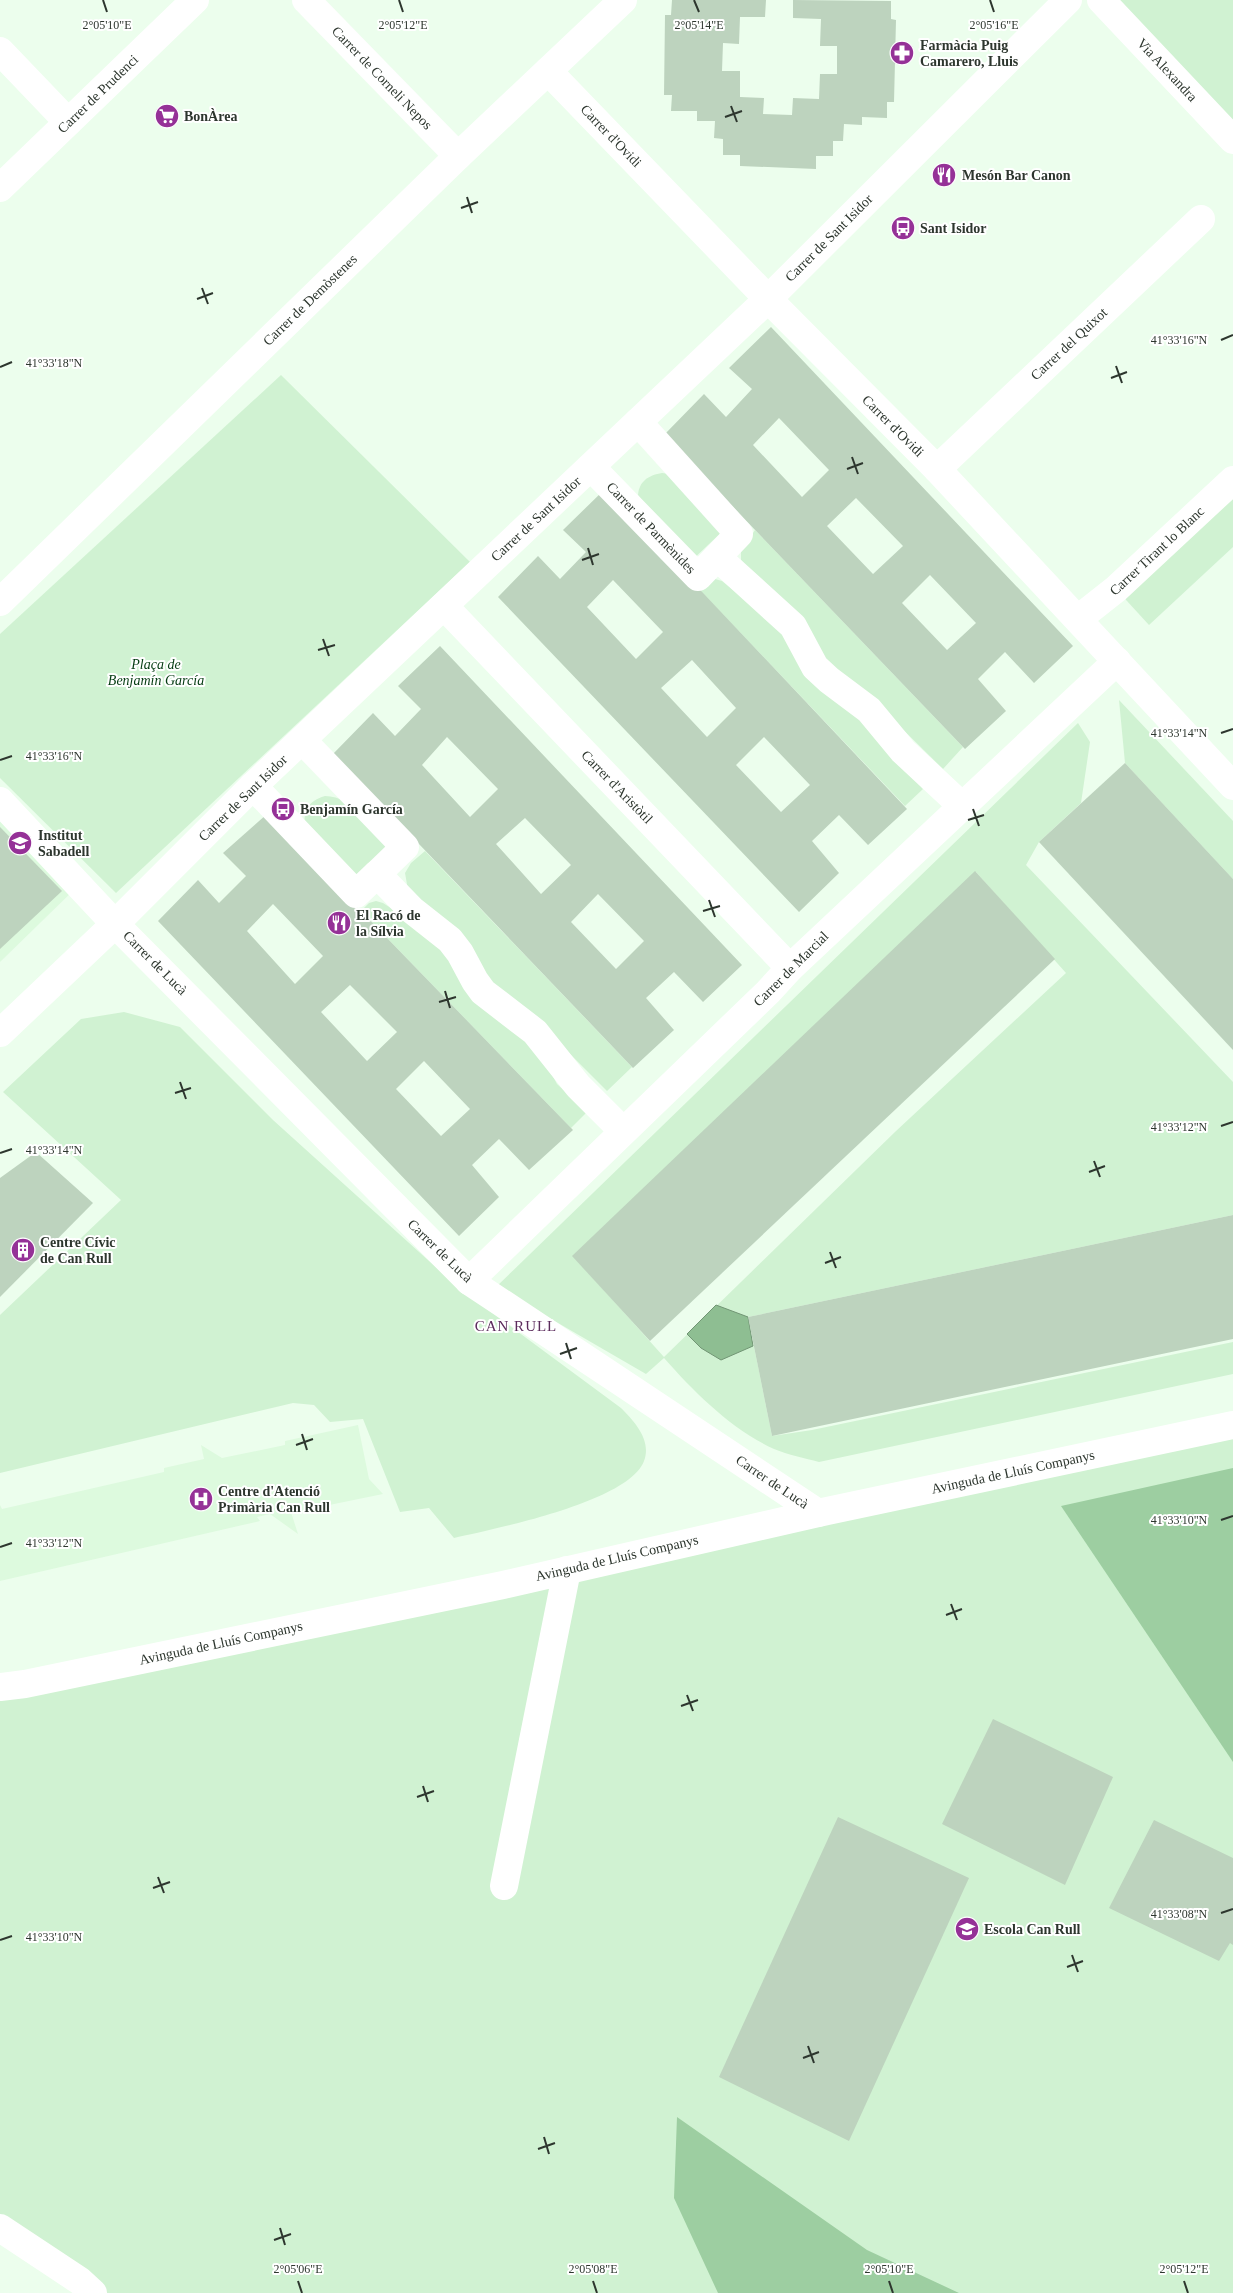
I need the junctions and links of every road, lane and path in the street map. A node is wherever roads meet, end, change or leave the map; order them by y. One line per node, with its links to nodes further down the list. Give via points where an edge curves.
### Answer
1 (195, 0): 8 (street, Carrer de Prudenci)
2 (306, 0): 10 (street, Carrer de Corneli Nepos)
3 (623, 0): 7 (street, Carrer de Demòstenes)
4 (1068, 0): 13 (street, Carrer de Sant Isidor)
5 (1101, 0): 9 (street, Via Alexandra)
6 (0, 51): 8 (street)
7 (548, 71): 10 (street, Carrer de Demòstenes); 13 (street, Carrer d'Ovidi)
8 (68, 122): 11 (street, Carrer de Prudenci)
9 (1233, 140)
10 (458, 156): 19 (street, Carrer de Demòstenes)
11 (0, 188)
12 (1201, 219): 16 (street, Carrer del Quixot)
13 (768, 299): 14 (street, Carrer de Sant Isidor); 16 (street, Carrer d'Ovidi)
14 (638, 422): 15 (street, Carrer de Sant Isidor); 18 (street, via 739,534)
15 (591, 467): 18 (street, Carrer de Parmènides, via 698,577); 20 (street, Carrer de Sant Isidor)
16 (937, 469): 21 (street, Carrer d'Ovidi)
17 (1233, 480): 21 (street, Carrer Tirant lo Blanc, via 1116,589)
18 (717, 557): 27 (street, Carrer de Parmènides, via 793,626 815,667 870,710 903,750)
19 (0, 602)
20 (444, 606): 23 (street, Carrer de Sant Isidor); 30 (street, Carrer d'Aristòtil)
21 (1078, 619): 22 (street, Carrer d'Ovidi)
22 (1116, 661): 25 (street, Carrer d'Ovidi); 27 (street, Carrer de Marcial)
23 (303, 741): 24 (street, Carrer de Sant Isidor); 28 (street, via 405,847)
24 (253, 786): 28 (street, via 356,894); 29 (street, Carrer de Sant Isidor)
25 (1233, 786)
26 (0, 801): 29 (street, Carrer de Lucà)
27 (962, 806): 30 (street, Carrer de Marcial)
28 (377, 874): 32 (street, via 412,910 450,940 483,992 535,1032 578,1086)
29 (116, 924): 31 (street, Carrer de Sant Isidor); 33 (street, Carrer de Lucà)
30 (790, 968): 32 (street, Carrer de Marcial)
31 (0, 1033)
32 (623, 1132): 33 (street, Carrer de Marcial)
33 (469, 1281): 35 (street, Carrer de Lucà)
34 (1233, 1425): 35 (street, Avinguda de Lluís Companys)
35 (818, 1513): 36 (street, Avinguda de Lluís Companys)
36 (567, 1570): 37 (street, Avinguda de Lluís Companys); 38 (street)
37 (0, 1687)
38 (504, 1886)
39 (0, 2228): 40 (street)
40 (93, 2293)

